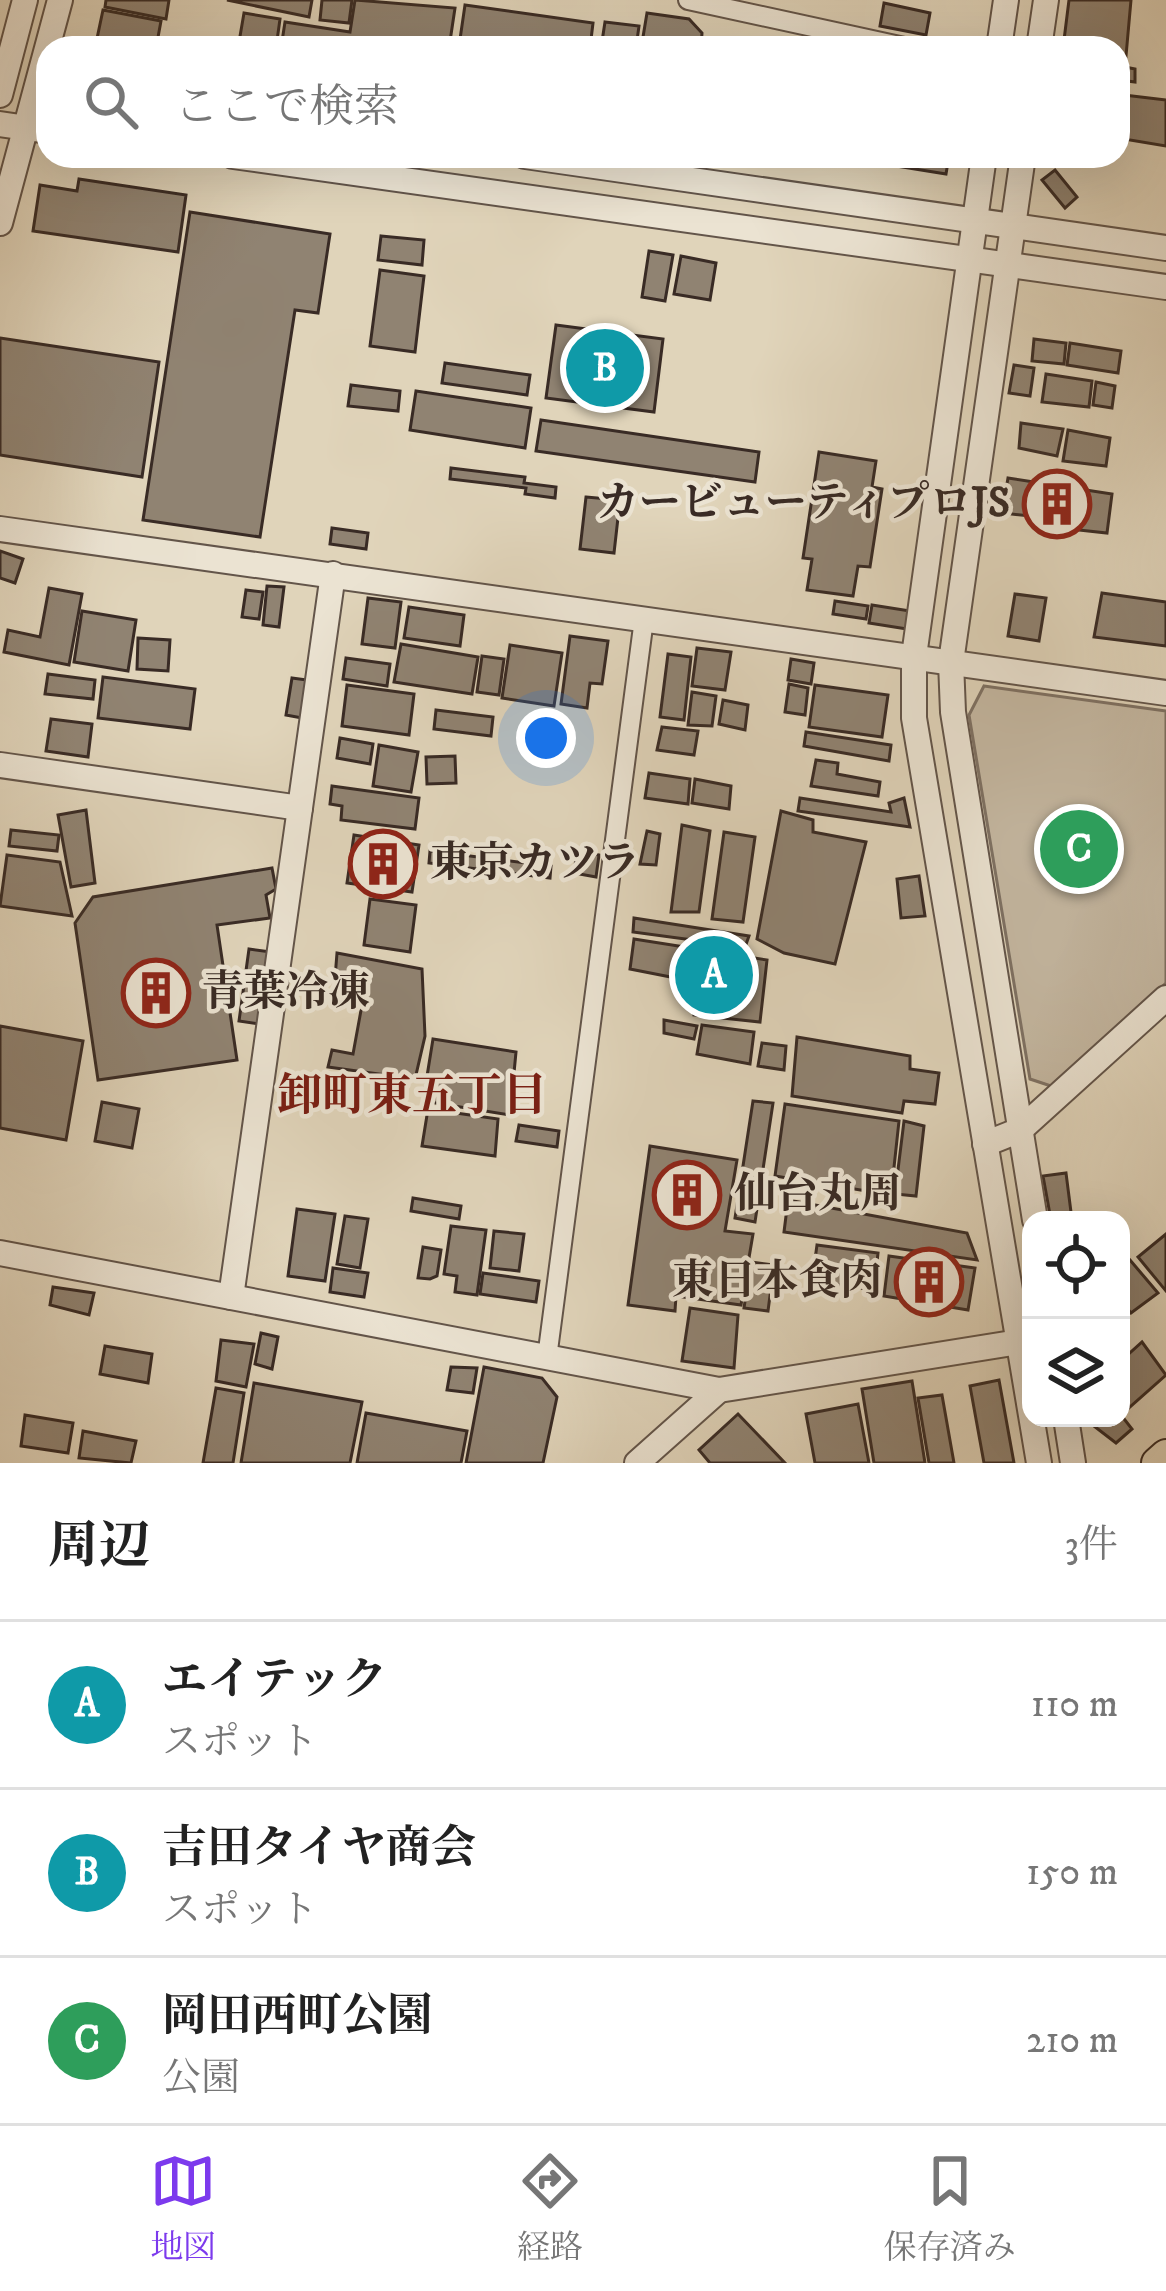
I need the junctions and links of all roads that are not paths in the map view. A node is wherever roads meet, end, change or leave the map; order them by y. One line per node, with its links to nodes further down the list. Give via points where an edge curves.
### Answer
1 (25, 0): 10 (street)
2 (60, 0): 6 (street)
3 (688, 0): 7 (street)
4 (1006, 0): 8 (street)
5 (1046, 0): 9 (street)
6 (52, 36)
7 (854, 36)
8 (1001, 36)
9 (1041, 36)
10 (1, 85): 11 (street)
11 (36, 86)
12 (0, 124): 13 (street)
13 (36, 129)
14 (36, 132): 20 (street)
15 (321, 168): 23 (street)
16 (608, 168): 19 (street)
17 (982, 168): 19 (street)
18 (1021, 168): 21 (street)
19 (975, 221): 21 (street); 23 (street)
20 (0, 223)
21 (1012, 226): 22 (street); 24 (street)
22 (1166, 248)
23 (970, 257): 24 (street); 29 (street)
24 (1009, 263): 25 (street); 30 (street)
25 (1166, 287)
26 (0, 529): 27 (street)
27 (334, 574): 28 (street); 33 (street)
28 (644, 619): 29 (street); 42 (street)
29 (914, 656): 30 (street); 36 (street, via 914,718)
30 (951, 662): 31 (street); 35 (street)
31 (1166, 693)
32 (0, 765): 33 (street)
33 (300, 808): 39 (street)
34 (1166, 998): 35 (street)
35 (1020, 1130): 36 (street); 37 (street)
36 (985, 1144): 40 (street)
37 (1034, 1211)
38 (0, 1253): 39 (street)
39 (231, 1297): 42 (street)
40 (1022, 1331)
41 (1022, 1341): 43 (street)
42 (547, 1358): 43 (street)
43 (719, 1390): 47 (street)
44 (1035, 1427): 48 (street)
45 (1067, 1427): 49 (street)
46 (1166, 1455): 50 (main road)
47 (637, 1463)
48 (1039, 1463)
49 (1073, 1463)
50 (1157, 1463)

